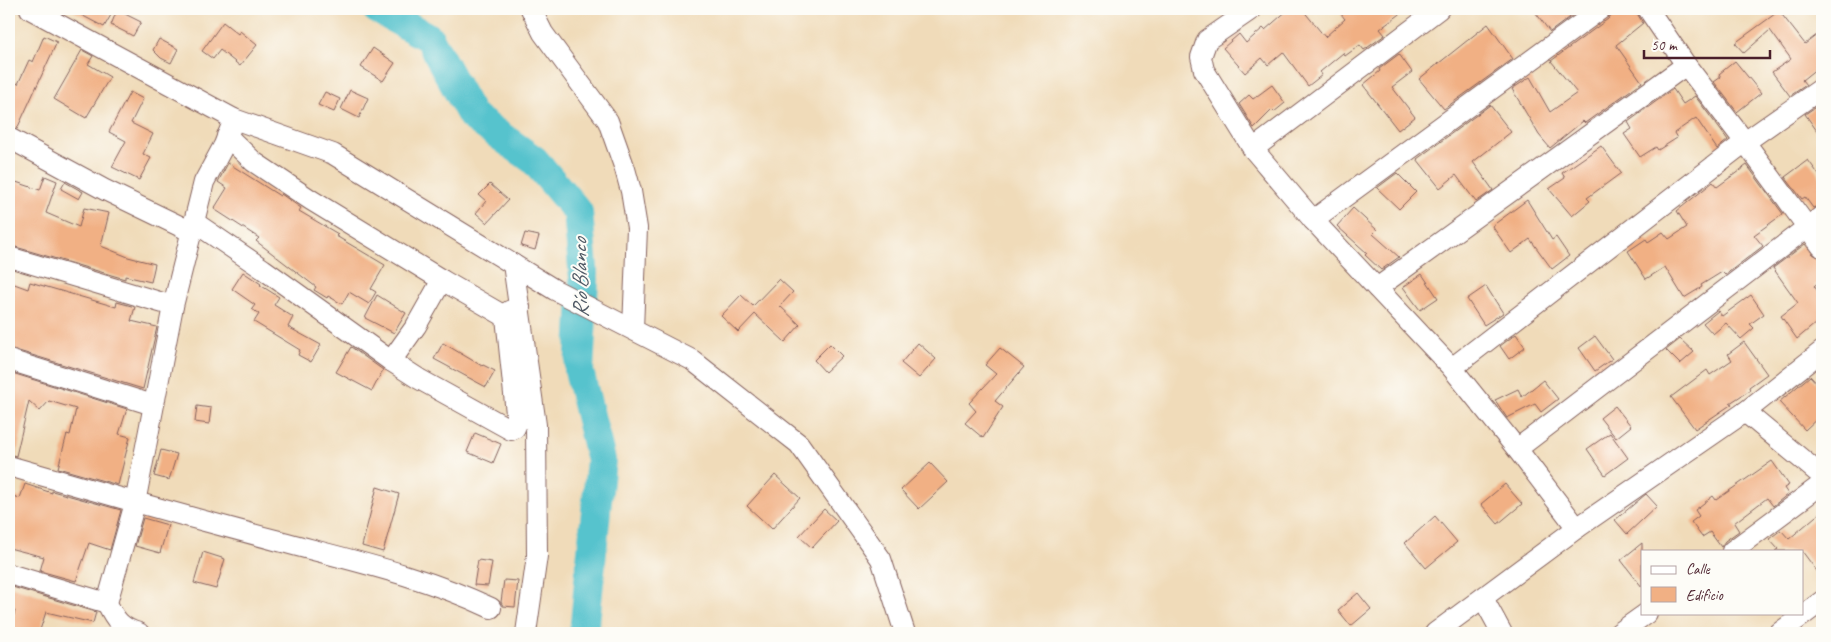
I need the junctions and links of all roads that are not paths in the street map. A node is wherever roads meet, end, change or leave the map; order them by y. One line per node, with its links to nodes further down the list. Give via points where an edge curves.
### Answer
1 (30, 9): 9 (street)
2 (531, 9): 23 (street, via 543,33 608,121 625,169 636,228)
3 (1252, 9): 12 (street, via 1208,40 1201,57 1204,70)
4 (1439, 9): 12 (street)
5 (1601, 9): 13 (street)
6 (1648, 9): 7 (street)
7 (1686, 65): 11 (street); 20 (street)
8 (1822, 88): 11 (street)
9 (231, 127): 15 (street, via 204,182); 18 (street, via 333,154); 19 (street, via 254,162)
10 (9, 138): 15 (street, via 105,190)
11 (1745, 142): 14 (street); 27 (street)
12 (1253, 149): 13 (street)
13 (1313, 220): 20 (street)
14 (1815, 222): 16 (street); 30 (street)
15 (193, 227): 21 (street); 26 (street, via 270,274)
16 (1822, 247)
17 (9, 257): 21 (street)
18 (514, 264): 22 (street); 23 (street, via 555,290)
19 (442, 280): 22 (street); 26 (street, via 416,326)
20 (1377, 288): 27 (street)
21 (173, 306): 28 (street)
22 (513, 312): 26 (street, via 517,422 511,430); 44 (street, via 536,426 537,556)
23 (625, 325): 45 (street, via 692,360 799,444 881,559)
24 (1822, 351): 29 (street)
25 (9, 360): 28 (street)
26 (391, 361)
27 (1452, 368): 30 (street)
28 (154, 405): 34 (street)
29 (1745, 412): 32 (street); 35 (street)
30 (1517, 449): 35 (street)
31 (9, 466): 34 (street)
32 (1822, 476)
33 (1822, 484): 36 (street)
34 (135, 503): 40 (street); 41 (street, via 395,572 461,594)
35 (1576, 528): 38 (street)
36 (1733, 550)
37 (9, 574): 40 (street)
38 (1483, 598): 46 (street); 47 (street)
39 (1822, 601): 49 (street)
40 (108, 603): 43 (street, via 115,619 128,630)
41 (491, 608)
42 (1646, 614): 48 (street)
43 (140, 633)
44 (526, 633)
45 (905, 633)
46 (1435, 633)
47 (1502, 633)
48 (1619, 633)
49 (1779, 633)

